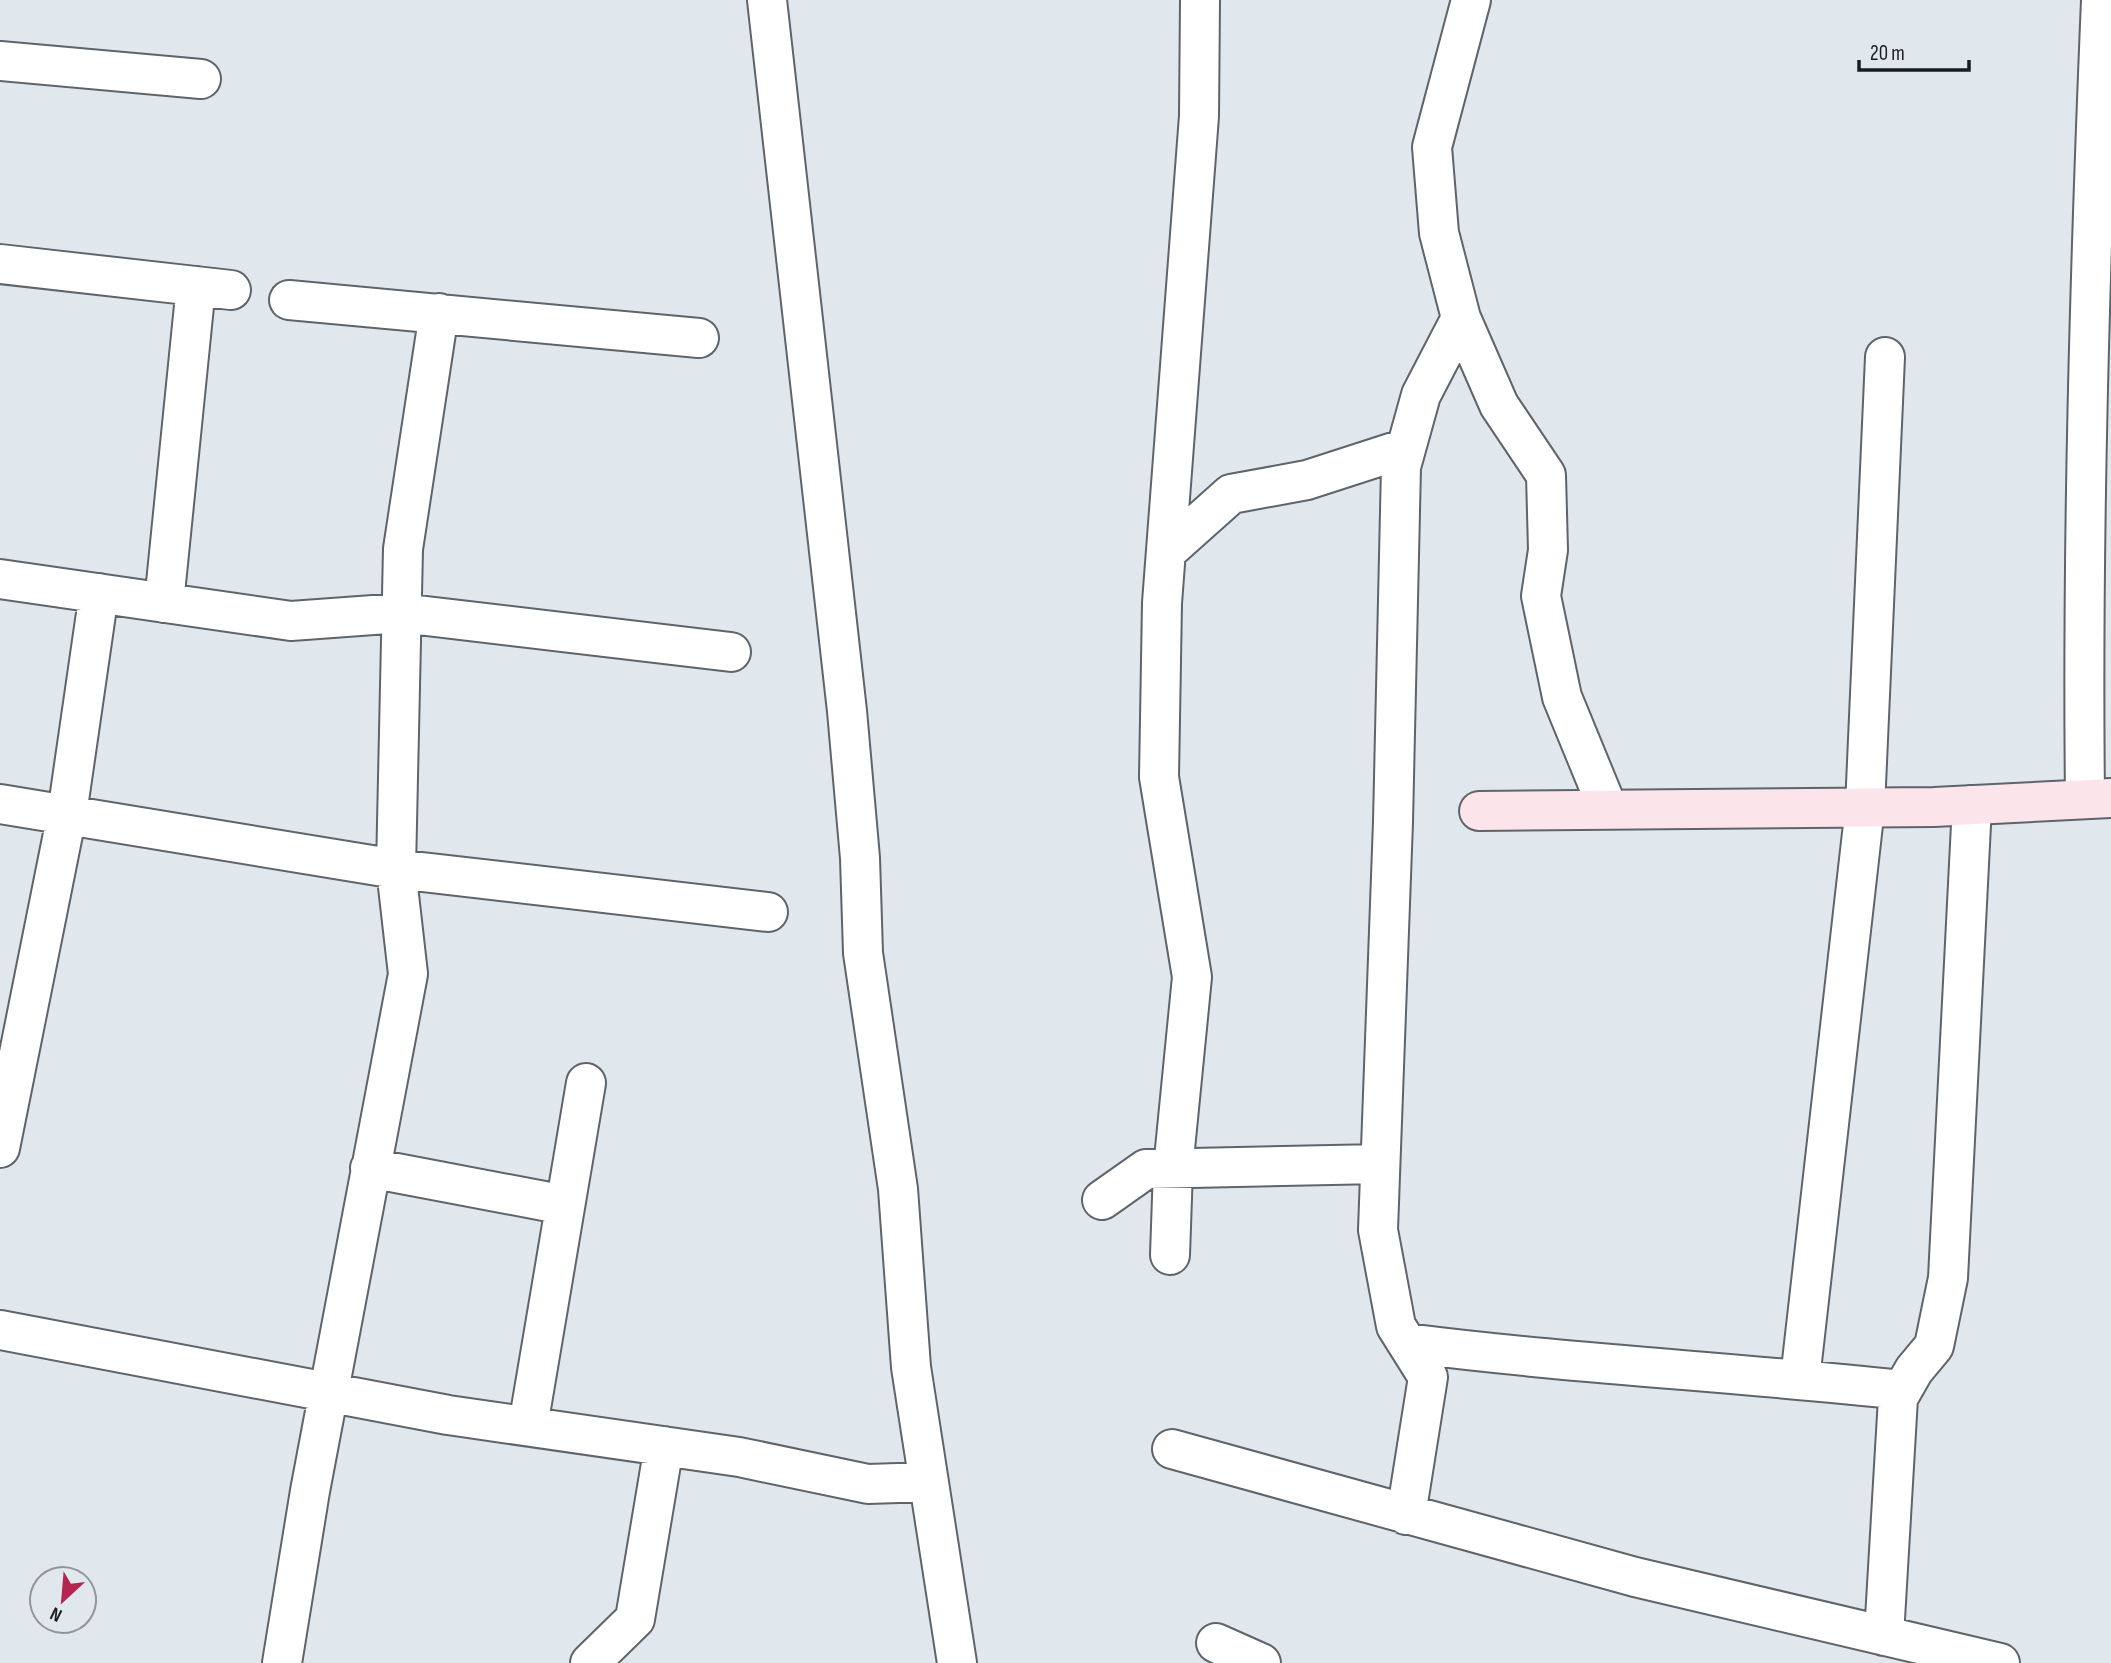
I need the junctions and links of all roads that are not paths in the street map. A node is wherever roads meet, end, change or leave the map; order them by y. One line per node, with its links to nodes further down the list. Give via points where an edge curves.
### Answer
1 (767, 0): 45 (street, via 847,711 863,953 898,1189 911,1367)
2 (1200, 0): 14 (street, via 1199,116)
3 (1471, 0): 10 (street, via 1432,147 1438,233)
4 (2101, 0): 20 (street, via 2091,232 2083,648)
5 (0, 61): 6 (street)
6 (201, 79)
7 (0, 264): 17 (street, via 214,288)
8 (289, 300): 9 (street)
9 (439, 313): 11 (street); 18 (street, via 403,549)
10 (1461, 318): 13 (street, via 1421,395); 24 (street, via 1499,405 1546,475 1548,550 1541,596 1562,698)
11 (699, 338)
12 (1885, 357): 23 (street)
13 (1406, 448): 14 (street, via 1307,480 1231,494); 31 (street, via 1401,467)
14 (1166, 552): 33 (street, via 1159,777 1192,977)
15 (0, 579): 16 (street)
16 (99, 593): 17 (street); 26 (street)
17 (164, 603): 18 (street, via 291,621)
18 (401, 613): 19 (street); 27 (street)
19 (731, 652)
20 (2098, 799): 22 (street)
21 (0, 804): 26 (street)
22 (1972, 805): 23 (street); 41 (street, via 1948,1278 1934,1346)
23 (1865, 807): 24 (street); 39 (street)
24 (1608, 809): 25 (street)
25 (1479, 811)
26 (67, 814): 27 (street); 30 (street)
27 (396, 869): 28 (street); 32 (street, via 408,974)
28 (768, 912)
29 (586, 1083): 35 (street)
30 (0, 1148)
31 (1380, 1164): 33 (street); 38 (street, via 1378,1230 1396,1326)
32 (370, 1168): 35 (street); 40 (street)
33 (1173, 1169): 34 (street, via 1146,1170); 36 (street)
34 (1102, 1200)
35 (565, 1205): 42 (street)
36 (1170, 1255)
37 (0, 1330): 40 (street)
38 (1407, 1343): 39 (street, via 1528,1359); 46 (street, via 1428,1377)
39 (1800, 1379): 41 (street)
40 (328, 1390): 42 (street); 49 (street)
41 (1902, 1390): 47 (street)
42 (528, 1426): 43 (street)
43 (664, 1446): 45 (street, via 868,1483); 50 (street, via 635,1619)
44 (1172, 1449): 46 (street)
45 (929, 1482): 51 (street)
46 (1406, 1515): 47 (street, via 1635,1577)
47 (1884, 1636): 53 (street)
48 (1216, 1643): 52 (street)
49 (282, 1663)
50 (590, 1663)
51 (957, 1663)
52 (1261, 1663)
53 (2000, 1663)

